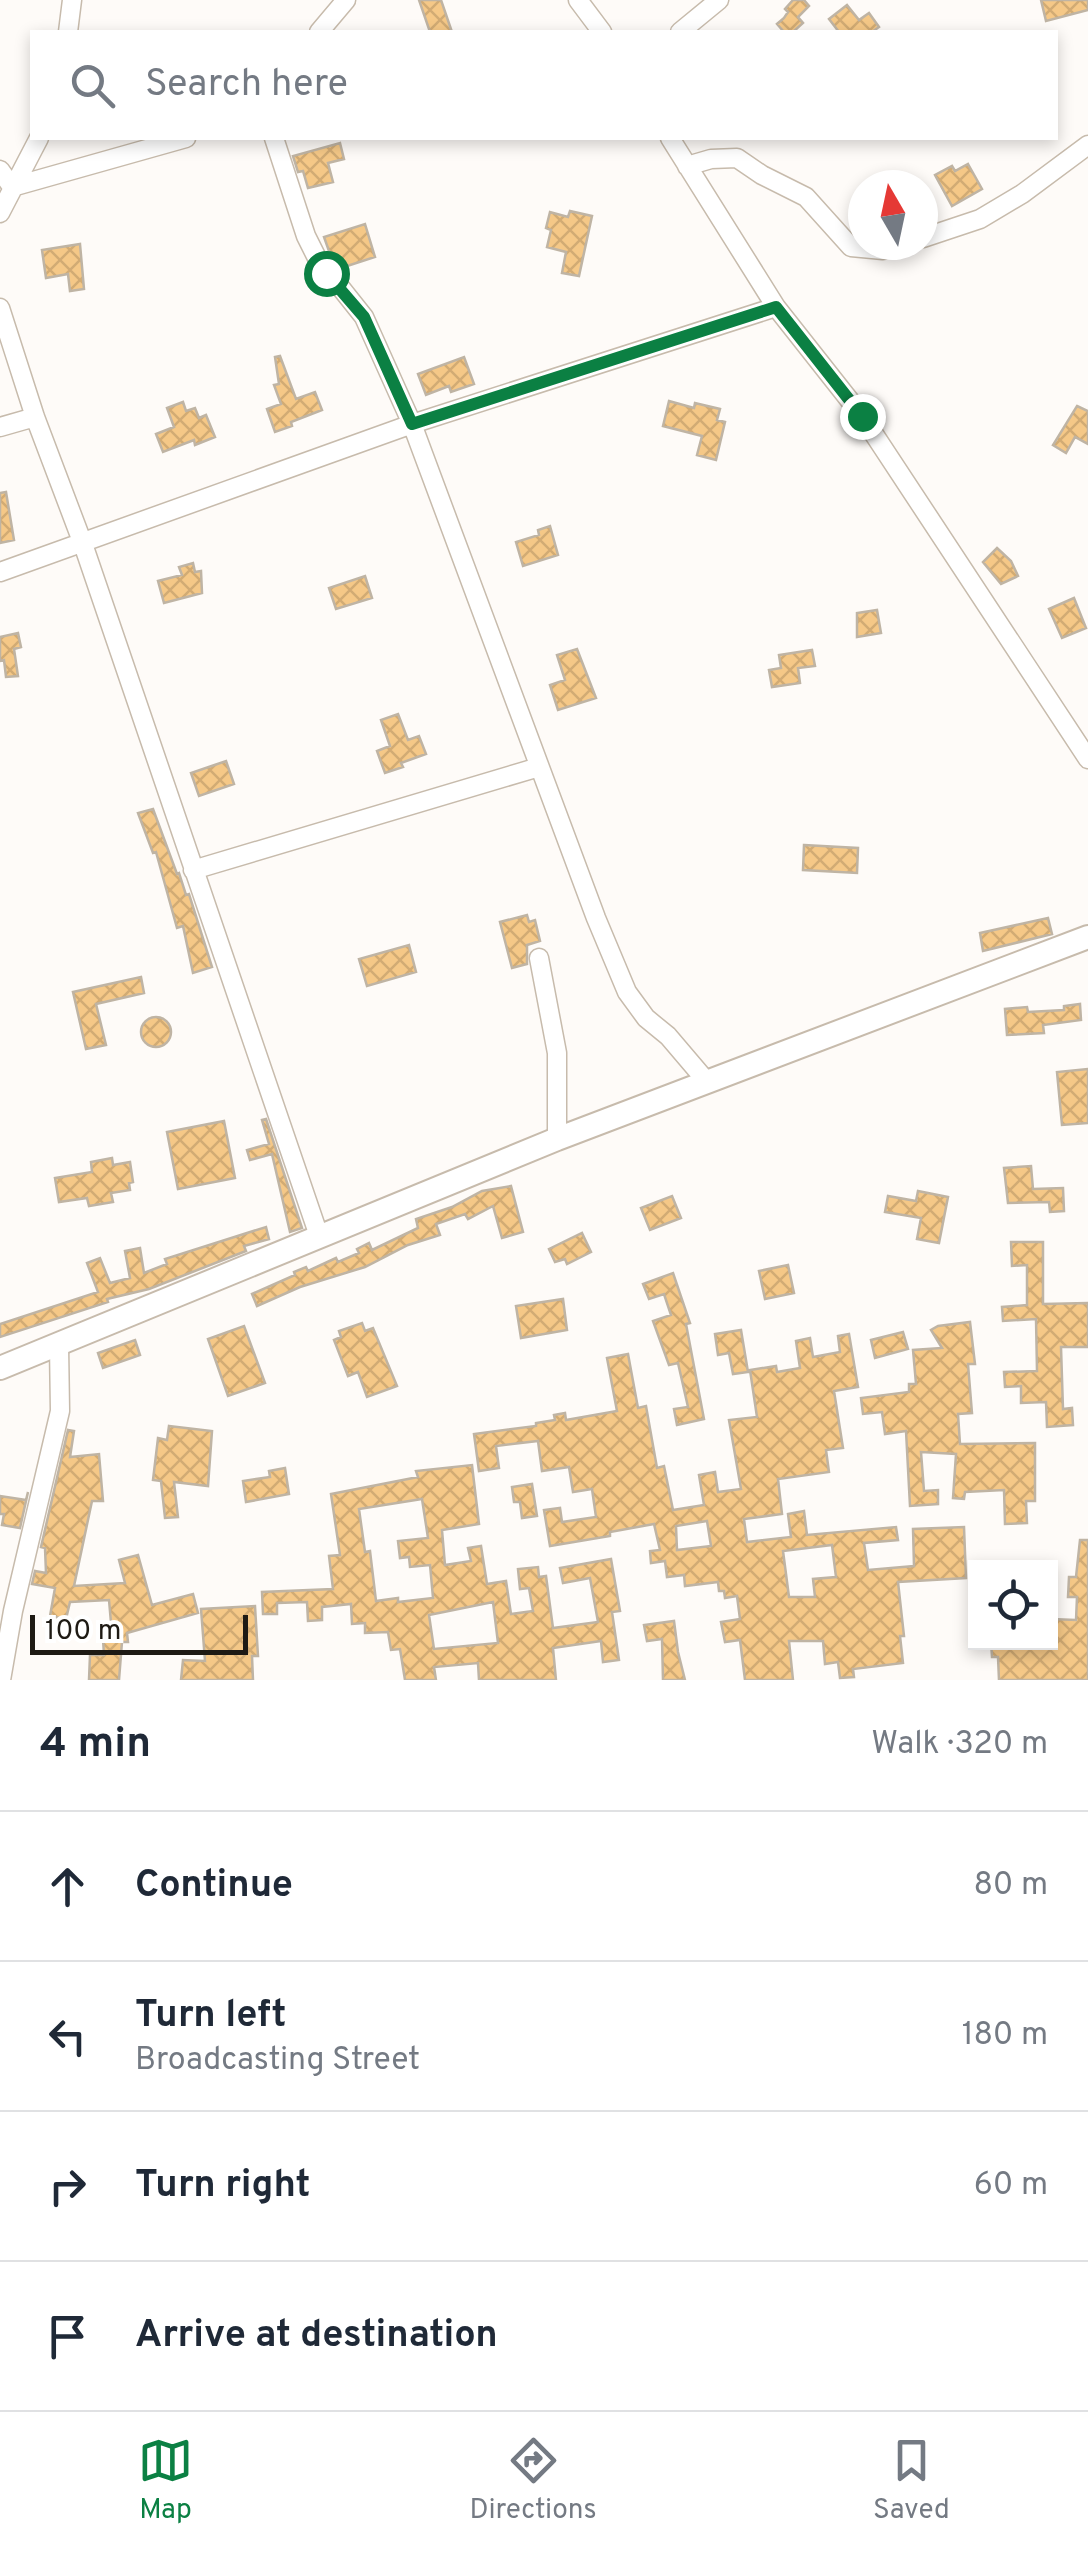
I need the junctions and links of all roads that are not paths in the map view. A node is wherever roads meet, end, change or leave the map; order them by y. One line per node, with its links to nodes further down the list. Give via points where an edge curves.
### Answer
1 (72, 0): 5 (street)
2 (346, 0): 6 (street)
3 (578, 0): 7 (street)
4 (719, 0): 8 (street)
5 (68, 30)
6 (321, 30)
7 (600, 30)
8 (682, 30)
9 (38, 140): 16 (street)
10 (179, 140): 16 (street)
11 (275, 140): 23 (street, via 316,258 364,317)
12 (671, 140): 14 (street)
13 (1088, 145): 18 (street, via 980,220)
14 (687, 166): 19 (street, via 736,158 806,197); 20 (street)
15 (0, 170): 16 (street)
16 (12, 187): 17 (street)
17 (0, 213)
18 (938, 233)
19 (848, 243)
20 (776, 307): 23 (street); 27 (street, via 862,416)
21 (0, 308): 22 (street)
22 (34, 417): 24 (street); 25 (street)
23 (412, 424): 25 (street); 28 (street)
24 (0, 427)
25 (83, 544): 26 (street); 29 (street)
26 (0, 572)
27 (1088, 759)
28 (538, 768): 29 (street); 32 (street, via 627,992)
29 (193, 870): 34 (street)
30 (1088, 937): 32 (main road)
31 (539, 958): 33 (street, via 557,1053)
32 (708, 1083): 33 (main road)
33 (558, 1139): 34 (main road)
34 (319, 1236): 35 (main road)
35 (60, 1345): 36 (main road); 37 (street, via 60,1411)
36 (0, 1368)
37 (1, 1680)

